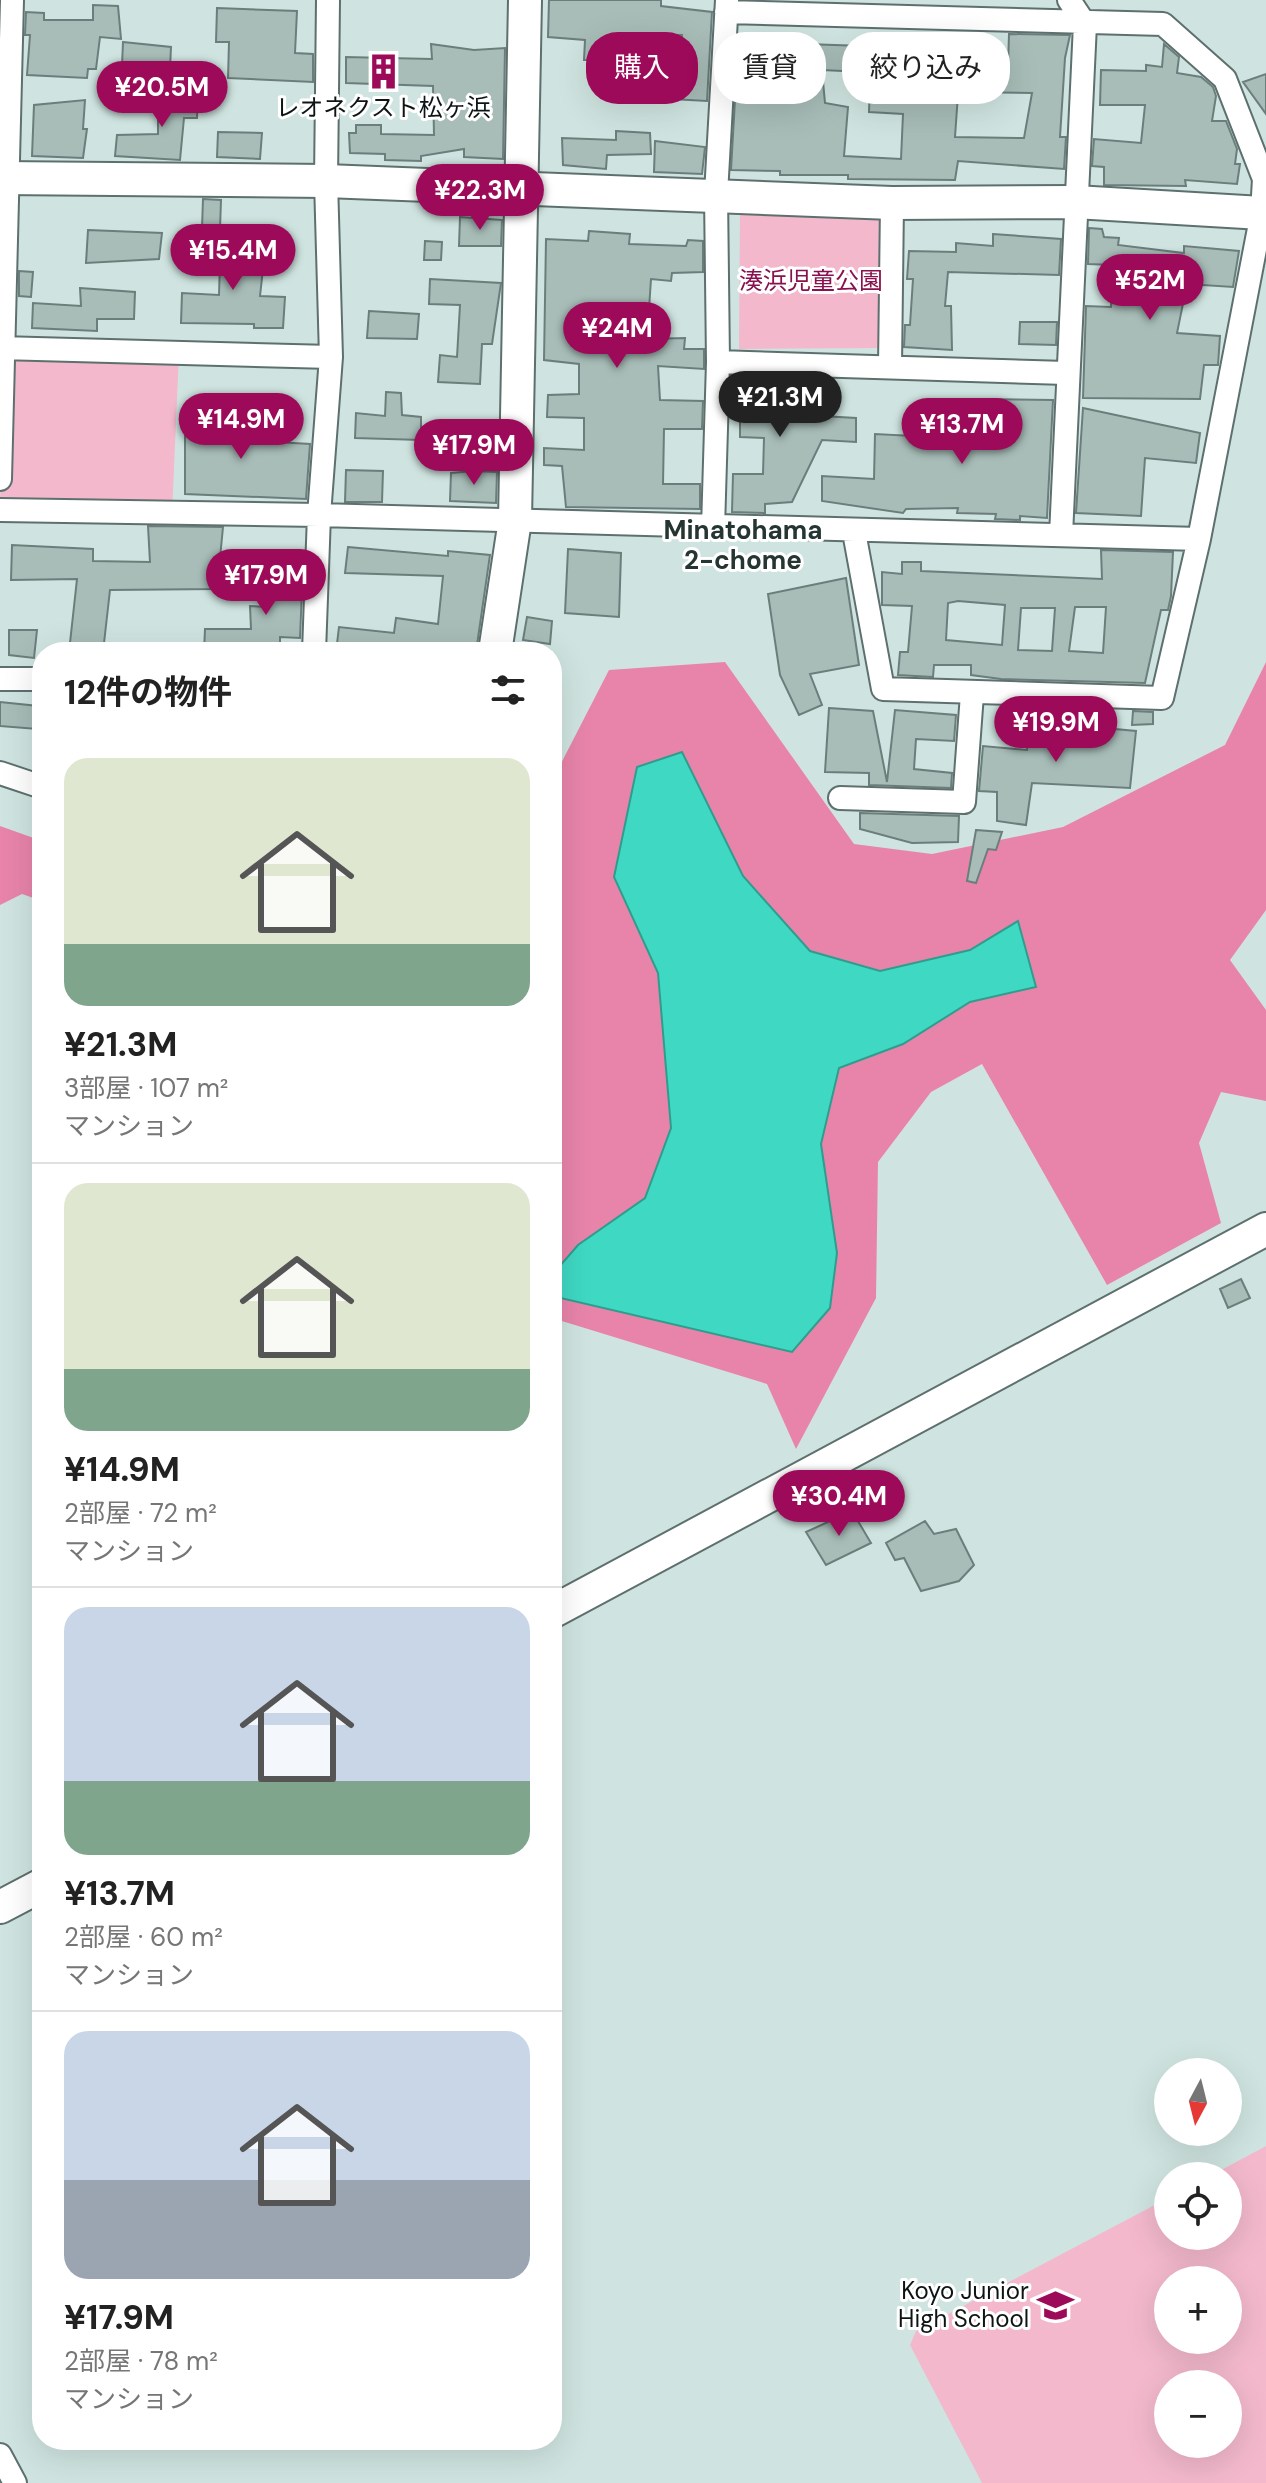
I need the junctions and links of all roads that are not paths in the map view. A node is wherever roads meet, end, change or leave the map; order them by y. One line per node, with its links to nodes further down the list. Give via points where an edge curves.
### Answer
1 (12, 0): 7 (street)
2 (328, 0): 8 (street)
3 (525, 0): 9 (street)
4 (1069, 0): 6 (street)
5 (727, 6): 6 (street); 10 (street)
6 (1085, 24): 11 (street); 13 (street, via 1163,24 1225,79 1264,179)
7 (4, 178): 8 (street); 14 (street)
8 (326, 181): 9 (street); 15 (street)
9 (521, 189): 10 (street); 22 (street)
10 (716, 194): 12 (street); 16 (street)
11 (1075, 202): 12 (street); 13 (street); 18 (street)
12 (892, 203): 17 (street)
13 (1262, 213): 26 (street)
14 (2, 348): 15 (street); 19 (street)
15 (331, 357): 21 (street)
16 (718, 362): 17 (street); 23 (street)
17 (890, 367): 18 (street)
18 (1066, 373): 25 (street)
19 (0, 479)
20 (0, 510): 21 (street)
21 (319, 515): 22 (street); 27 (street)
22 (515, 520): 23 (street); 28 (street)
23 (713, 528): 24 (street)
24 (854, 532): 25 (street); 31 (street, via 883,689)
25 (1061, 535): 26 (street)
26 (1199, 539): 31 (street, via 1162,698)
27 (314, 642)
28 (497, 642)
29 (0, 679): 30 (street)
30 (32, 679)
31 (972, 694): 34 (street, via 964,802)
32 (0, 773): 33 (street)
33 (32, 784)
34 (840, 798)
35 (1266, 1229): 36 (street)
36 (562, 1607)
37 (32, 1890): 38 (street)
38 (0, 1907)
39 (0, 2455): 40 (street)
40 (15, 2483)

